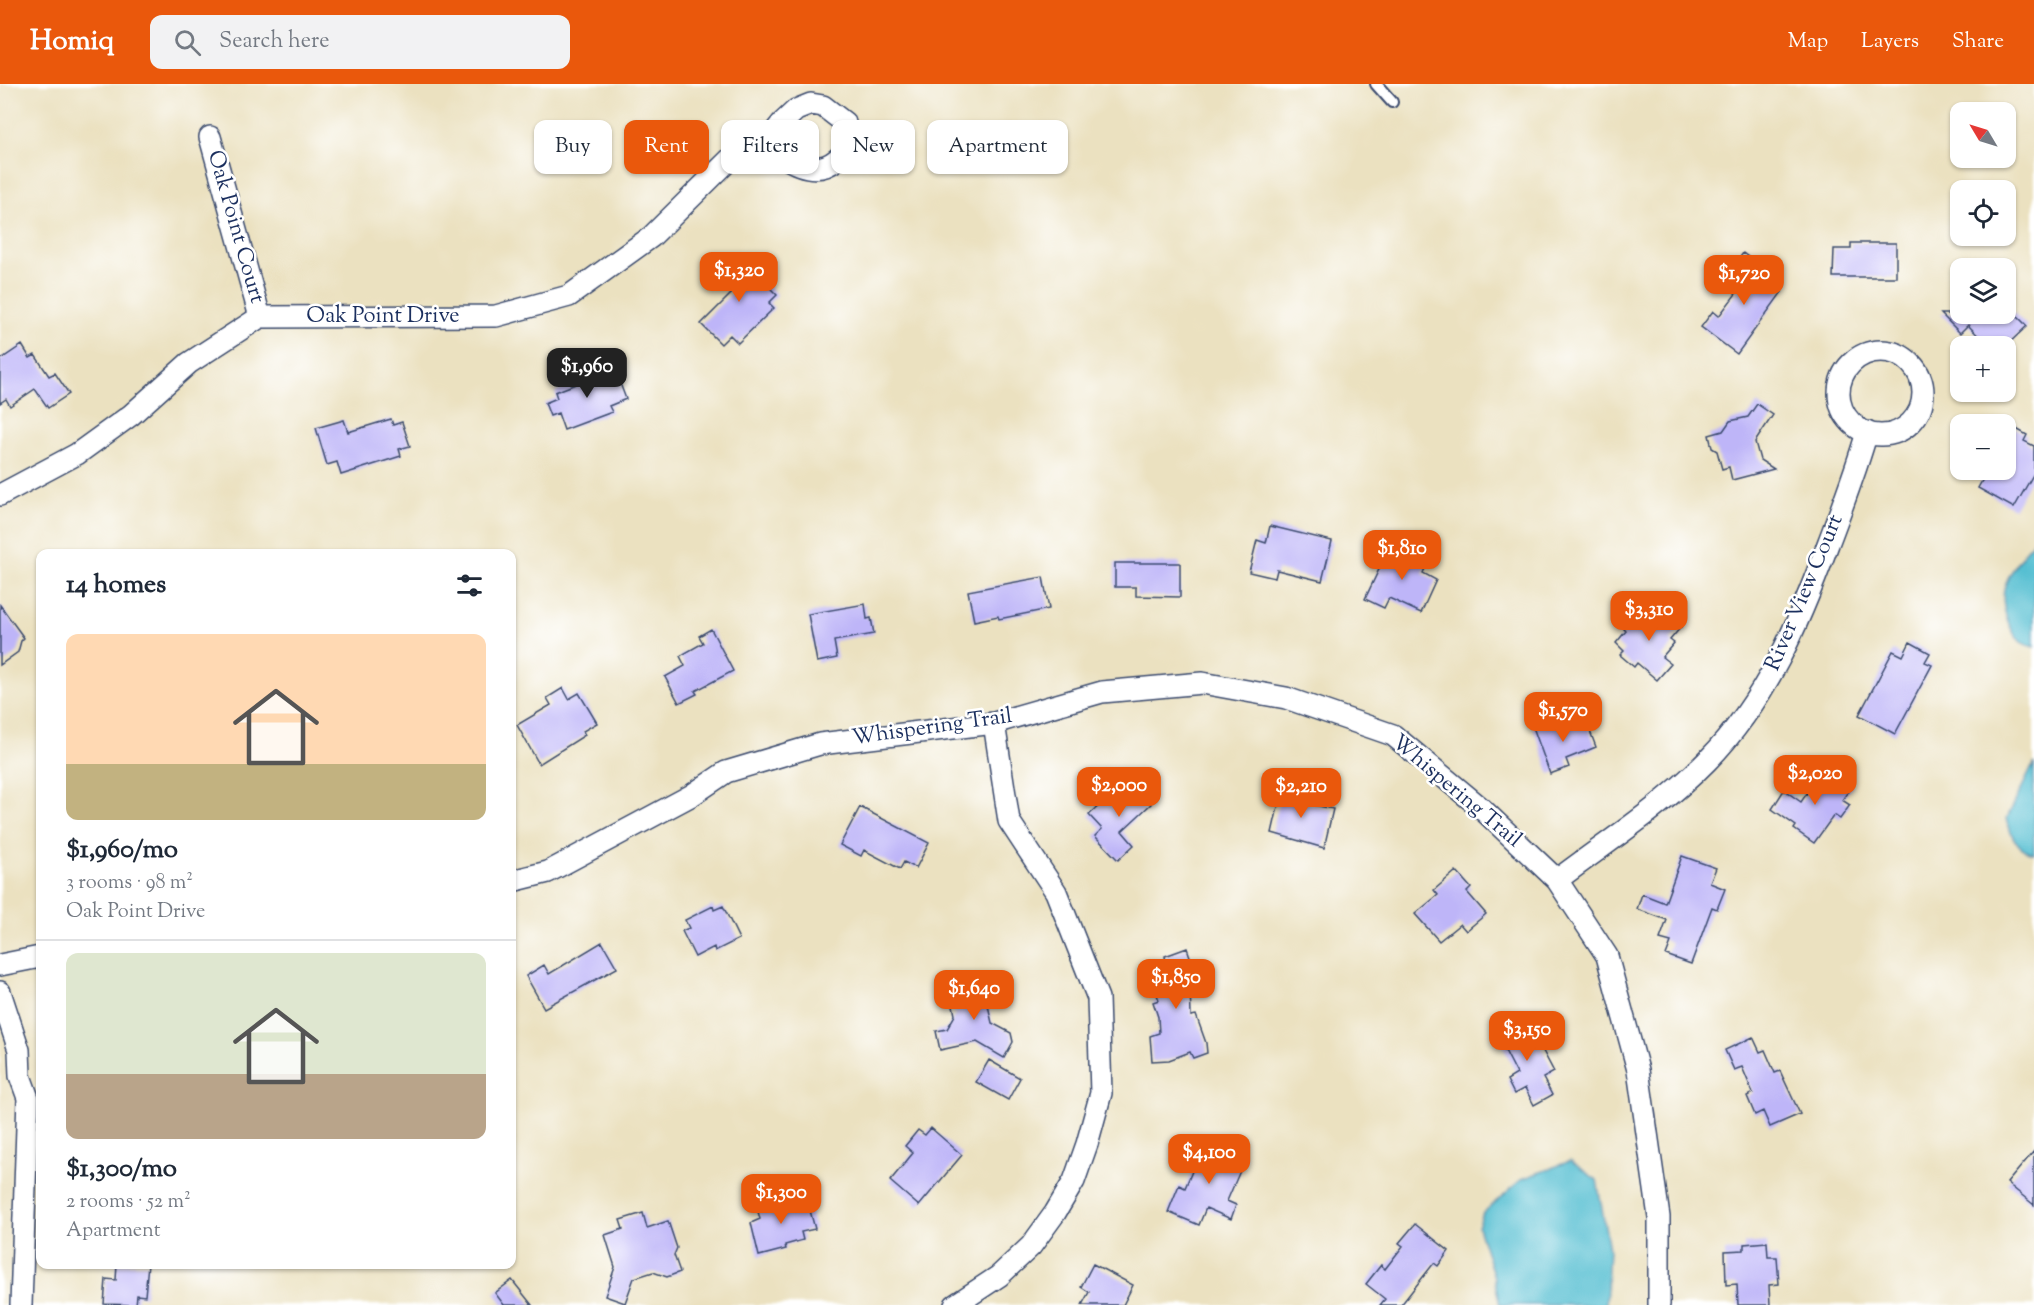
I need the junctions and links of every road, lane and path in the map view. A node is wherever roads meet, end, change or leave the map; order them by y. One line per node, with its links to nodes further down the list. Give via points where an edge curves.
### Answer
1 (1376, 84): 2 (lane)
2 (1392, 102)
3 (210, 137): 5 (street, Oak Point Court)
4 (721, 168): 5 (street, Oak Point Drive, via 651,237 569,296 496,316)
5 (260, 317): 7 (street, via 189,363 130,415 77,454)
6 (1867, 432): 10 (street, River View Court, via 1796,626 1743,718 1708,760 1669,796)
7 (0, 495)
8 (994, 723): 9 (street, Whispering Trail, via 820,744 726,772 692,795 548,872); 10 (street, Whispering Trail, via 1102,692 1202,683 1286,698 1393,735 1481,808); 15 (street, via 1009,821 1056,892 1098,998 1101,1093 1074,1181 1054,1213 1015,1261)
9 (516, 879)
10 (1557, 880): 16 (street, Whispering Trail, via 1606,956 1638,1070 1659,1217)
11 (36, 958): 12 (street)
12 (0, 965)
13 (0, 992): 14 (street, via 19,1050 20,1076 28,1098)
14 (21, 1305)
15 (955, 1305)
16 (1659, 1305)

